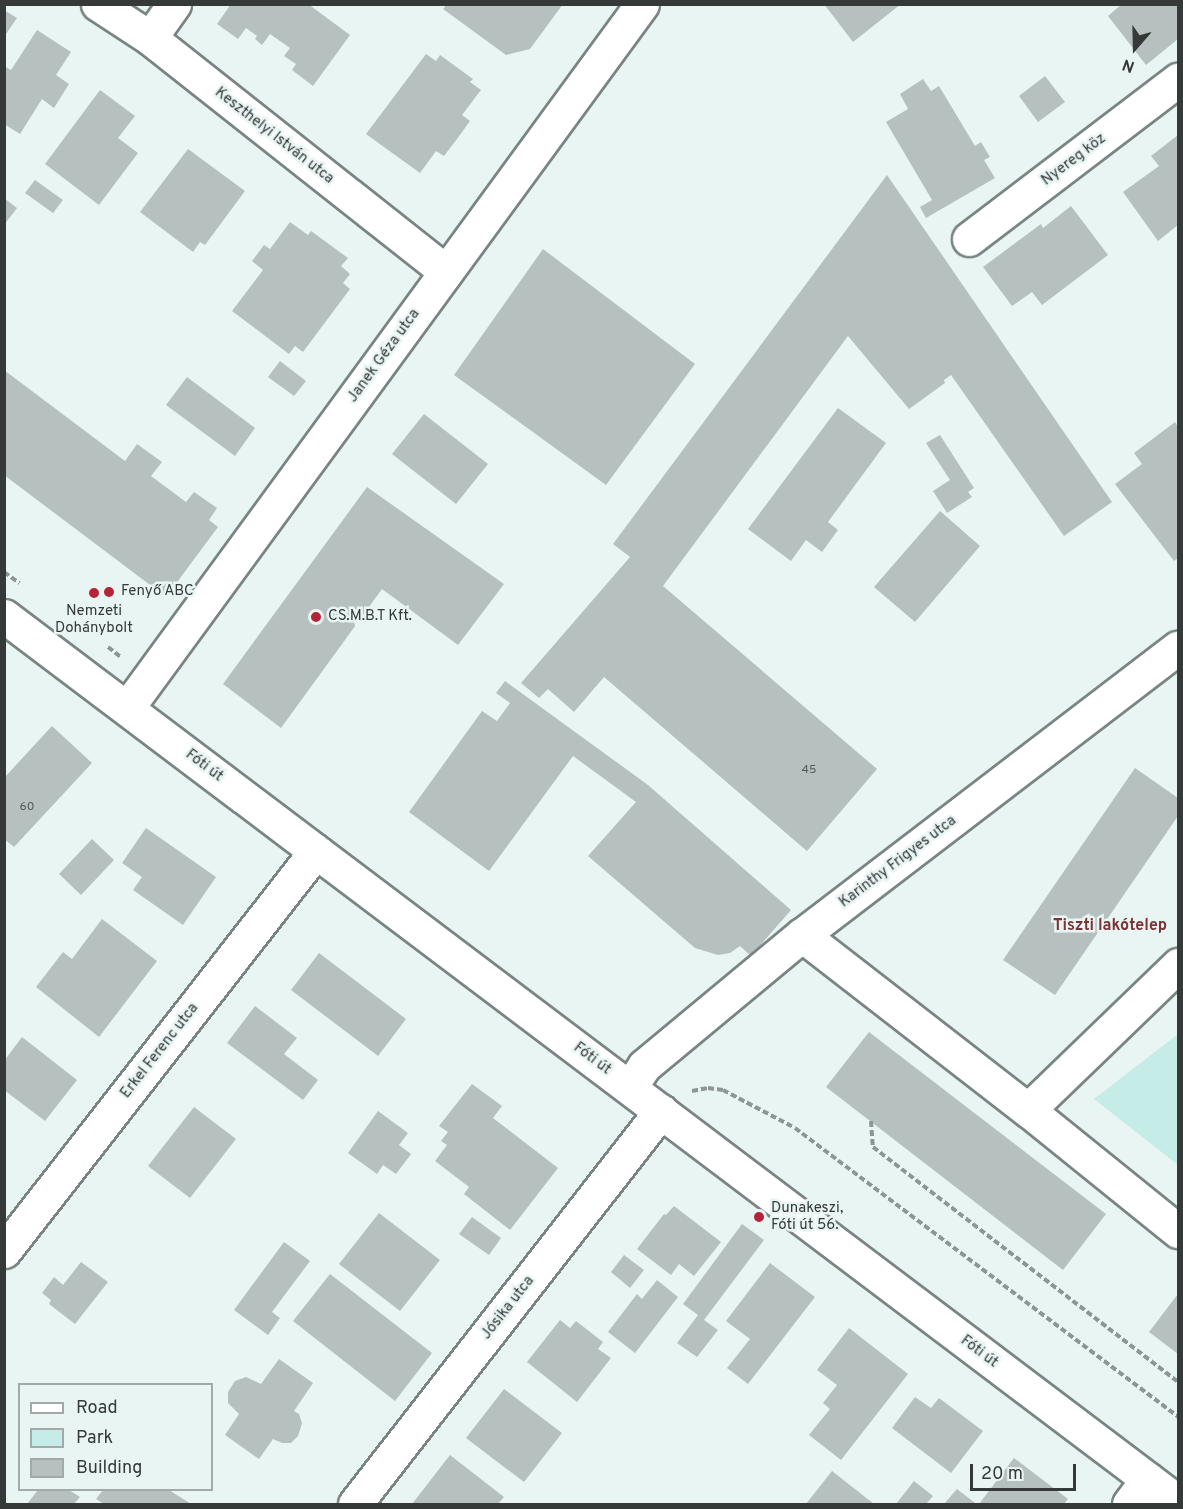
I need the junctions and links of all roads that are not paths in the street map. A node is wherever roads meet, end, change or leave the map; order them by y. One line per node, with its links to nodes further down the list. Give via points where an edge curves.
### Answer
1 (98, 4): 4 (street, Keszthelyi István utca)
2 (174, 4): 4 (street)
3 (642, 4): 7 (street, Janek Géza utca)
4 (150, 38): 7 (street, Keszthelyi István utca)
5 (1179, 80): 6 (street, Nyereg köz)
6 (969, 239)
7 (446, 272): 10 (street, Janek Géza utca)
8 (4, 616): 10 (street, Fóti út)
9 (1179, 648): 12 (street, Karinthy Frigyes utca)
10 (127, 708): 11 (street, Fóti út)
11 (316, 851): 14 (street, Fóti út); 18 (street, Erkel Ferenc utca)
12 (802, 935): 14 (street, Karinthy Frigyes utca, via 644,1066); 15 (street)
13 (1179, 965): 15 (street)
14 (630, 1087): 16 (street, Fóti út)
15 (1028, 1110): 17 (street)
16 (662, 1111): 19 (street, Fóti út); 21 (street, Jósika utca)
17 (1179, 1231)
18 (4, 1251)
19 (1139, 1492): 20 (street, Fóti út)
20 (1179, 1502)
21 (355, 1504)

